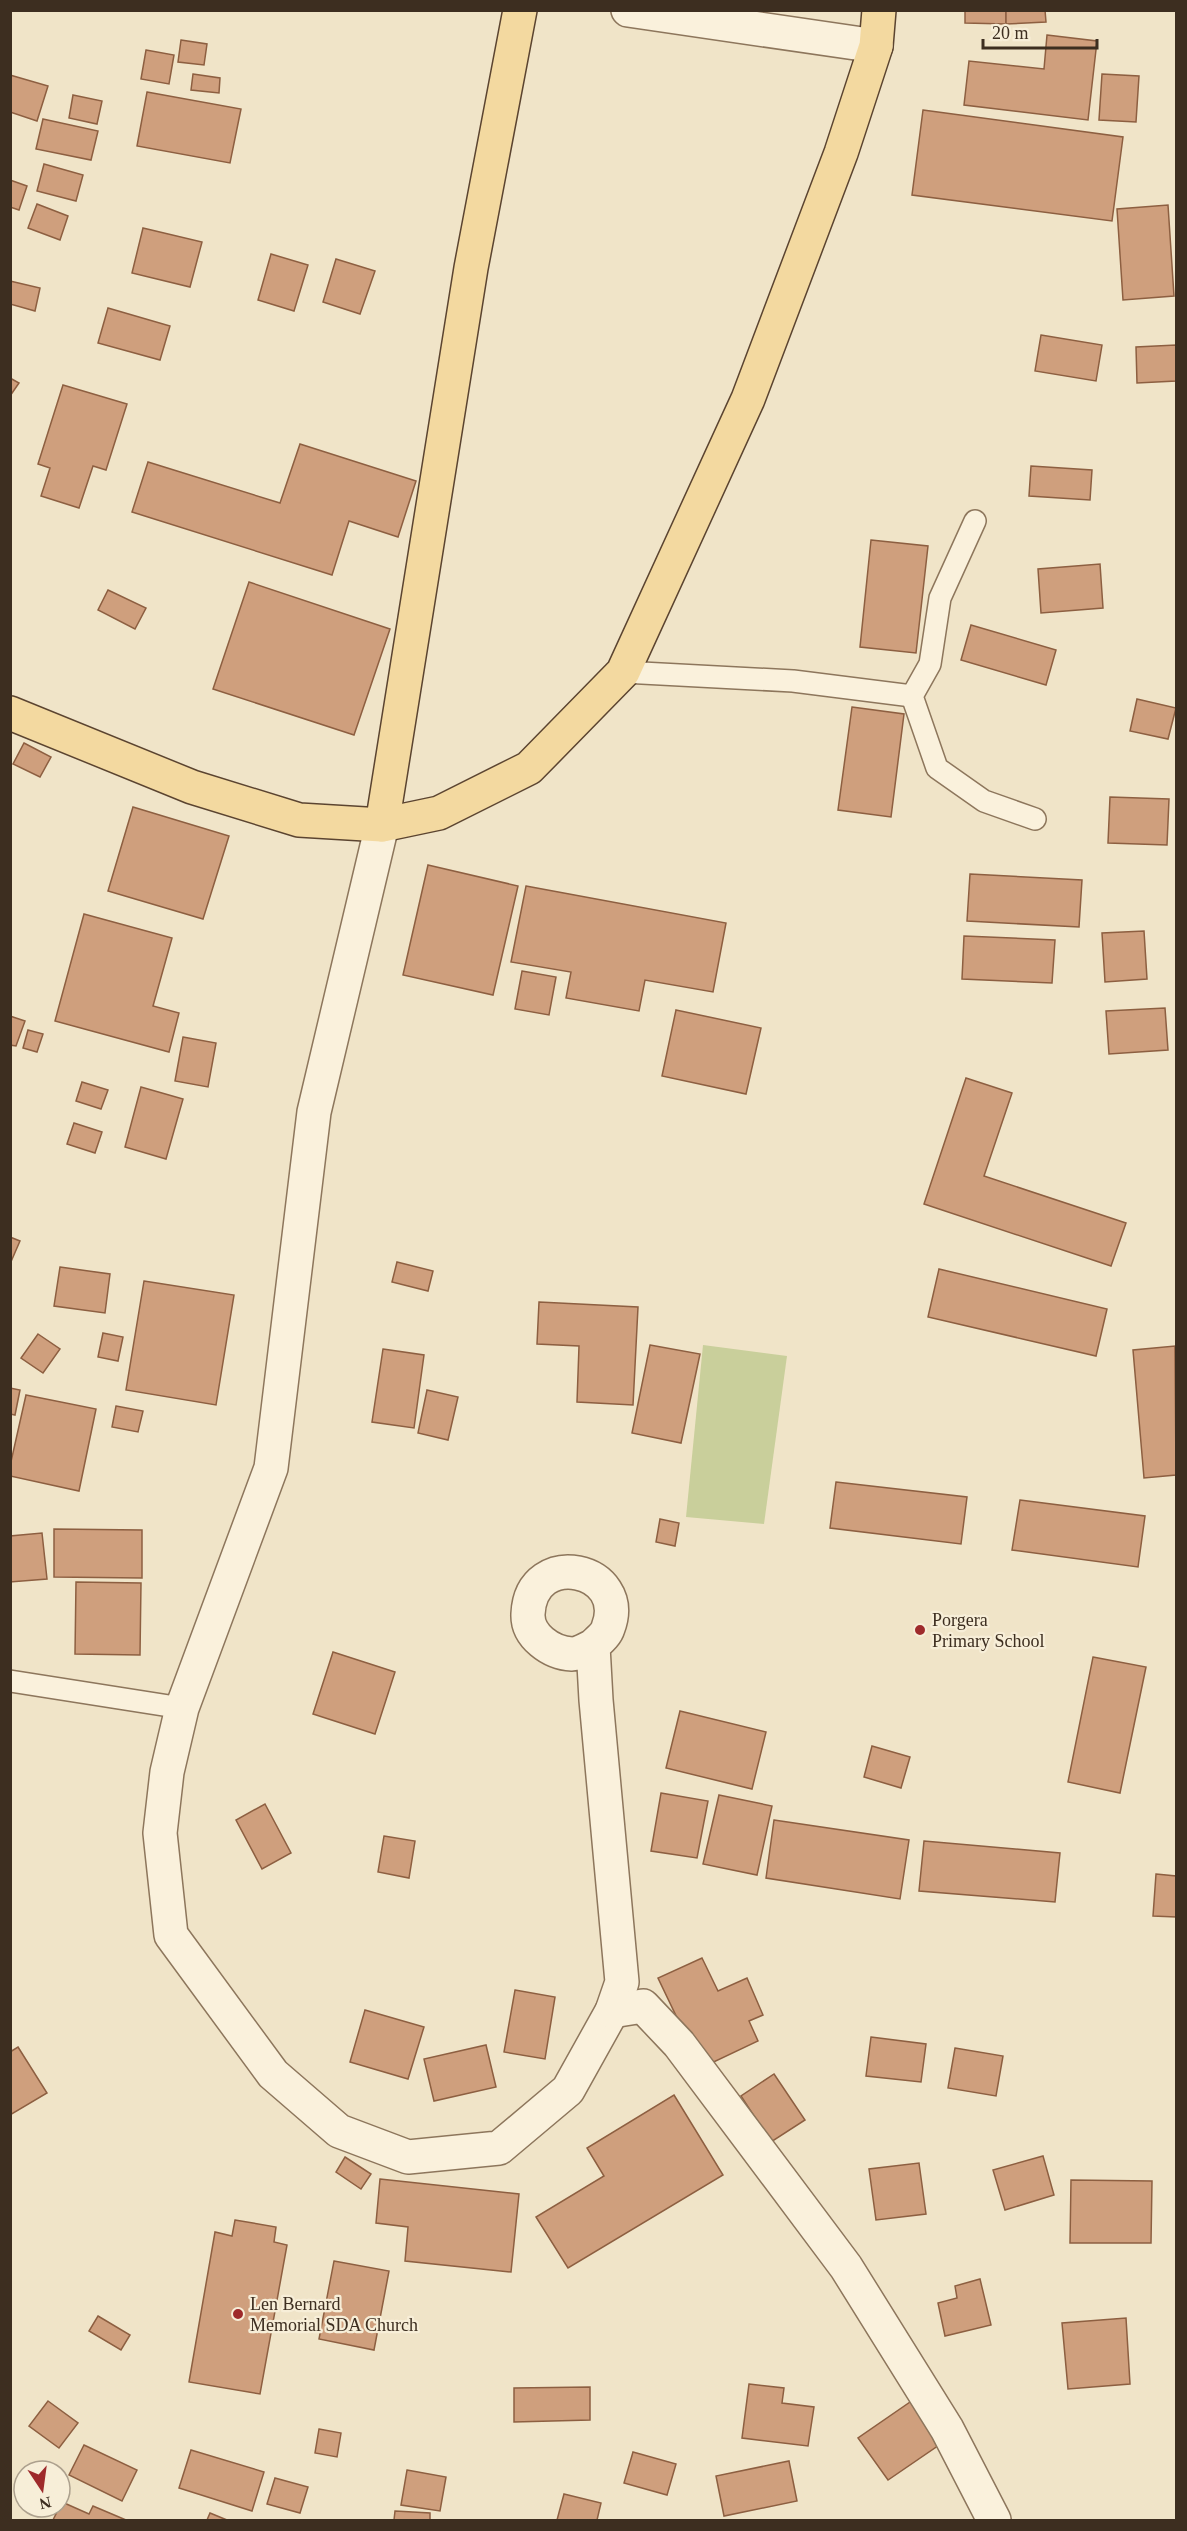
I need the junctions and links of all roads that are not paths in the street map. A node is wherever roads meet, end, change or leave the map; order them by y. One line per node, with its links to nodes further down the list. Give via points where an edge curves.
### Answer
1 (520, 10): 10 (main road, via 471,268)
2 (628, 10): 4 (street)
3 (879, 10): 4 (main road)
4 (876, 46): 6 (main road, via 841,153 748,399)
5 (975, 521): 7 (lane, via 940,598 930,664)
6 (623, 672): 7 (lane, via 793,681); 10 (main road, via 530,768 439,813)
7 (912, 696): 9 (lane, via 937,768 984,801)
8 (10, 713): 10 (main road, via 192,787 299,820)
9 (1035, 819)
10 (382, 825): 13 (street, via 314,1112 271,1468)
11 (593, 1647): 14 (street, via 622,1983)
12 (10, 1681): 13 (lane)
13 (182, 1708): 14 (street, via 167,1772 160,1833 171,1935 273,2074 339,2131 408,2157 499,2148 568,2090)
14 (612, 2011): 15 (street, via 643,2006 679,2044 846,2267 947,2428)
15 (994, 2520)

